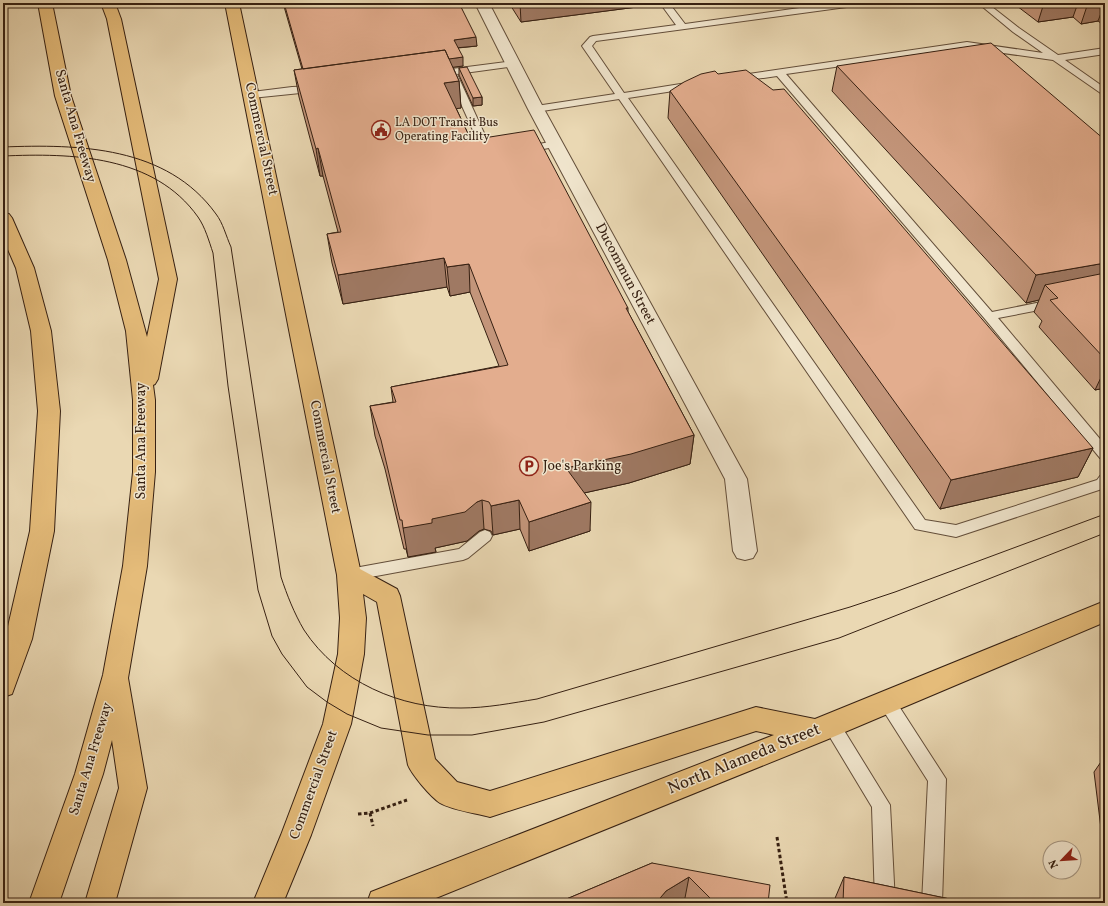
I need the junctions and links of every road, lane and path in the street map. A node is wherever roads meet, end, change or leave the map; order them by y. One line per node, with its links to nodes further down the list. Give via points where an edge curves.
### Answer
1 (45, 3): 32 (main road, Santa Ana Freeway, via 63,96 117,260 136,331)
2 (232, 3): 23 (main road, Commercial Street)
3 (482, 3): 15 (street, Ducommun Street)
4 (664, 3): 10 (lane)
5 (786, 3): 9 (lane)
6 (854, 3): 9 (lane)
7 (982, 3): 14 (lane)
8 (114, 8): 32 (main road, via 168,279)
9 (794, 11): 10 (lane)
10 (682, 26): 24 (lane, via 593,39 587,46)
11 (967, 45): 13 (lane); 14 (lane); 17 (lane)
12 (1105, 51): 14 (lane)
13 (979, 55)
14 (1057, 58): 22 (lane)
15 (513, 64): 16 (lane); 25 (street, Ducommun Street)
16 (451, 72): 18 (lane); 28 (lane, via 488,155)
17 (779, 72): 19 (lane); 31 (lane)
18 (428, 75)
19 (726, 80)
20 (703, 83): 24 (lane)
21 (328, 88): 23 (lane)
22 (1105, 92)
23 (251, 95): 37 (main road, Commercial Street)
24 (620, 96): 25 (lane); 34 (lane, via 920,525 956,531 1102,484)
25 (536, 109): 26 (street, Ducommun Street)
26 (555, 144): 27 (lane); 36 (street, Ducommun Street, via 736,479)
27 (516, 151)
28 (502, 153)
29 (3, 218): 40 (main road, via 25,268 41,331 49,411 42,532 19,639)
30 (1066, 301): 31 (lane)
31 (989, 316): 33 (lane)
32 (144, 400): 39 (main road, Santa Ana Freeway, via 144,472 136,566)
33 (1105, 454)
34 (1105, 480)
35 (485, 536): 37 (lane, via 463,554)
36 (745, 551)
37 (349, 575): 42 (main road, via 388,596 422,764 449,793 490,804 756,719); 50 (main road, Commercial Street, via 353,618 351,654 337,724)
38 (1105, 611): 41 (main road, North Alameda Street)
39 (116, 675): 48 (main road, Santa Ana Freeway, via 88,774); 49 (main road, via 132,788)
40 (3, 686)
41 (887, 702): 42 (main road, North Alameda Street); 54 (lane, via 937,779)
42 (824, 727): 51 (main road, North Alameda Street); 53 (lane, via 880,805)
43 (407, 800): 45 (path)
44 (358, 814): 45 (path)
45 (370, 814): 46 (path)
46 (374, 826)
47 (777, 837): 52 (path)
48 (44, 903)
49 (100, 903)
50 (268, 903)
51 (382, 903)
52 (787, 903)
53 (885, 903)
54 (932, 903)

